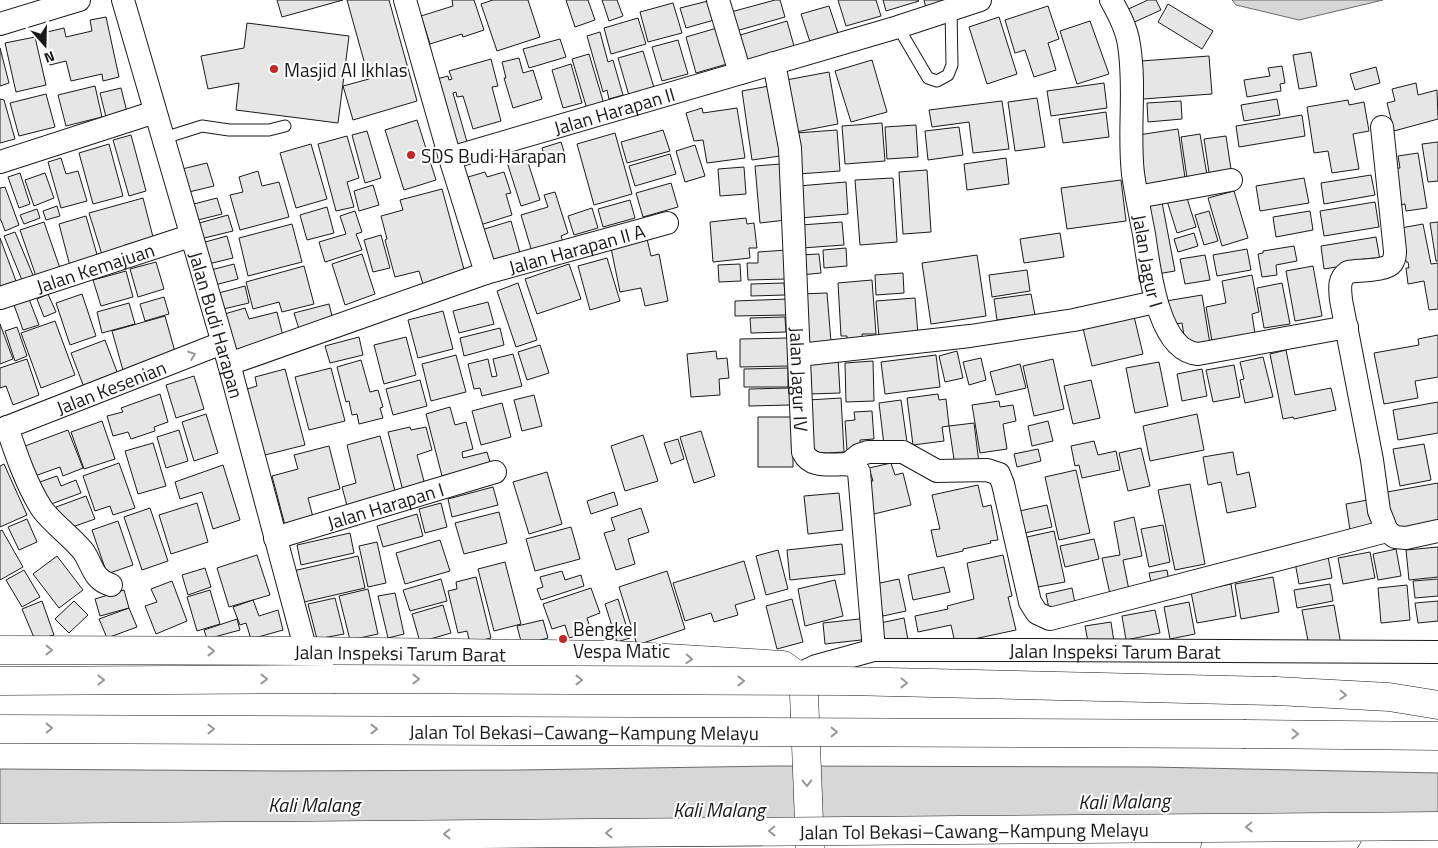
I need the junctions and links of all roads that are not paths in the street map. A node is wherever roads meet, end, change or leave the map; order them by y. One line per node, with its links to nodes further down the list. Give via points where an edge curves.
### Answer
1 (79, 0): 8 (street)
2 (123, 0): 12 (street, Jalan Budi Harapan)
3 (405, 0): 16 (street)
4 (718, 0): 11 (street)
5 (980, 0): 7 (street, Jalan Harapan II)
6 (1111, 0): 19 (street, Jalan Jagur I, via 1124,26 1132,64 1133,173)
7 (951, 9): 9 (street, Jalan Harapan II); 9 (lane, via 952,65 948,75 937,81 928,78)
8 (0, 24)
9 (898, 27): 10 (street, Jalan Harapan II)
10 (774, 63): 11 (street, Jalan Harapan II); 27 (street, Jalan Jagur IV, via 790,148)
11 (740, 73): 16 (street, Jalan Harapan II)
12 (155, 112): 15 (street, Jalan Budi Harapan); 17 (street)
13 (285, 126): 15 (lane, via 269,130 202,126)
14 (1382, 127): 25 (street, via 1395,258 1385,267 1344,275 1340,289)
15 (164, 138): 21 (street, Jalan Budi Harapan)
16 (450, 158): 22 (street)
17 (0, 162)
18 (1231, 180): 19 (street)
19 (1137, 197): 24 (street, Jalan Jagur I)
20 (667, 223): 22 (street, Jalan Harapan II A)
21 (190, 236): 23 (street, Jalan Kemajuan); 26 (street, Jalan Budi Harapan)
22 (486, 273): 26 (street)
23 (0, 298)
24 (1155, 302): 25 (street, Jalan Jagur I, via 1176,344 1190,354); 27 (street, via 1074,320 970,336)
25 (1347, 327): 31 (street, via 1379,510)
26 (226, 354): 28 (street, Jalan Kesenian, one-way to 26); 33 (street, Jalan Budi Harapan)
27 (799, 355): 29 (street, Jalan Jagur IV, via 803,452 813,463)
28 (4, 429): 34 (street, via 43,510 78,545 96,577)
29 (848, 464): 35 (street, via 868,452 903,452 937,471 986,470 999,474 1030,602); 37 (street, via 856,468 860,477)
30 (495, 472): 33 (street, Jalan Harapan I)
31 (1387, 531): 32 (street, via 1395,537 1406,538); 35 (street, via 1050,619)
32 (1438, 531)
33 (275, 538): 39 (street, Jalan Budi Harapan)
34 (111, 585)
35 (1037, 613): 38 (street)
36 (0, 650): 39 (main road, Jalan Inspeksi Tarum Barat, one-way to 39)
37 (874, 650): 38 (street, Jalan Inspeksi Tarum Barat); 41 (street, Jalan Inspeksi Tarum Barat, via 816,666)
38 (1038, 650): 40 (street, Jalan Inspeksi Tarum Barat)
39 (306, 651): 41 (main road, Jalan Inspeksi Tarum Barat, one-way to 41, via 615,655 783,665)
40 (1438, 652)
41 (797, 676): 48 (main road, one-way to 48, via 804,694)
42 (0, 681): 43 (main road, one-way to 43, bridge, via 846,681 1276,691 1390,697)
43 (1438, 705)
44 (0, 729): 45 (main road, Jalan Tol Bekasi–Cawang–Kampung Melayu, one-way to 45, bridge)
45 (1438, 736)
46 (1438, 826): 49 (main road, Jalan Tol Bekasi–Cawang–Kampung Melayu, one-way to 49, bridge)
47 (1438, 831): 50 (main road)
48 (809, 836)
49 (0, 838)
50 (1215, 848)

